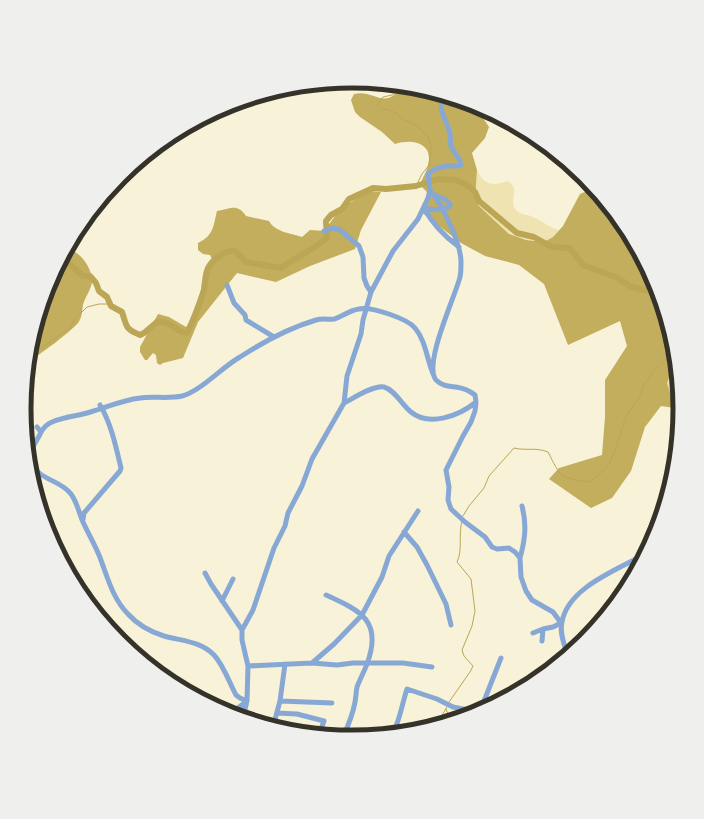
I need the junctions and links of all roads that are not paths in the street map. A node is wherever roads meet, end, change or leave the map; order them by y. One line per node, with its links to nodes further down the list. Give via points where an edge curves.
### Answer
1 (442, 101): 2 (street, via 441,108 450,133 451,148 461,165 435,169 428,174)
2 (430, 187): 3 (street); 4 (street)
3 (435, 195): 5 (street); 5 (street, via 450,204)
4 (424, 208): 5 (street); 7 (street, via 442,234); 9 (street, via 393,251)
5 (442, 209): 7 (street)
6 (324, 231): 9 (street, via 333,228 340,230 359,246 364,278)
7 (460, 248): 12 (street, via 460,276 440,333)
8 (227, 286): 11 (street, via 234,303 245,315 246,320)
9 (371, 292): 10 (street)
10 (366, 308): 11 (street, via 354,310 334,319 317,320); 12 (street, via 412,325 420,336); 14 (street, via 361,334 347,376)
11 (274, 337): 15 (street, via 228,364 194,391 182,396 138,396)
12 (434, 376): 13 (street, via 442,385 471,392 475,395)
13 (476, 402): 14 (street, via 469,408 433,420 426,420 410,412 394,394 383,387 375,388); 23 (street, via 476,411 446,470 448,500 459,517 485,537 492,547 509,548)
14 (344, 403): 33 (street, via 312,459 288,513 253,610)
15 (101, 406): 16 (street, via 88,413 54,421 39,429); 21 (street, via 110,424 121,468 84,513)
16 (33, 445)
17 (37, 469): 18 (street)
18 (39, 473): 21 (street, via 71,494)
19 (522, 506): 23 (street, via 526,534)
20 (418, 511): 22 (street)
21 (82, 521): 43 (street, via 99,555 114,596 128,615 153,632 186,640 205,648 221,665 236,694)
22 (404, 532): 29 (street, via 389,556 382,577); 31 (street, via 418,547 446,604)
23 (520, 558): 30 (street, via 521,577 529,596 553,612)
24 (636, 559): 30 (street, via 579,593 571,601)
25 (205, 573): 28 (street)
26 (233, 579): 28 (street)
27 (326, 595): 29 (street)
28 (222, 601): 33 (street)
29 (362, 615): 38 (street); 39 (street, via 369,621 372,630)
30 (561, 623): 32 (street); 36 (street)
31 (451, 625)
32 (543, 629): 34 (street); 35 (street)
33 (242, 630): 41 (street)
34 (533, 633)
35 (542, 641)
36 (566, 649)
37 (501, 658): 45 (street)
38 (312, 663): 39 (street); 40 (street)
39 (368, 663): 42 (street, via 403,663); 54 (street, via 357,688 355,704)
40 (285, 664): 41 (street); 44 (street)
41 (248, 666): 43 (street)
42 (432, 667)
43 (247, 700): 47 (street); 49 (street)
44 (280, 701): 46 (street); 50 (street)
45 (484, 702)
46 (332, 703)
47 (237, 709)
48 (467, 709): 52 (street, via 407,689)
49 (244, 711)
50 (277, 713): 51 (street); 53 (street, via 297,714 324,721)
51 (275, 721)
52 (396, 728)
53 (321, 729)
54 (346, 730)

